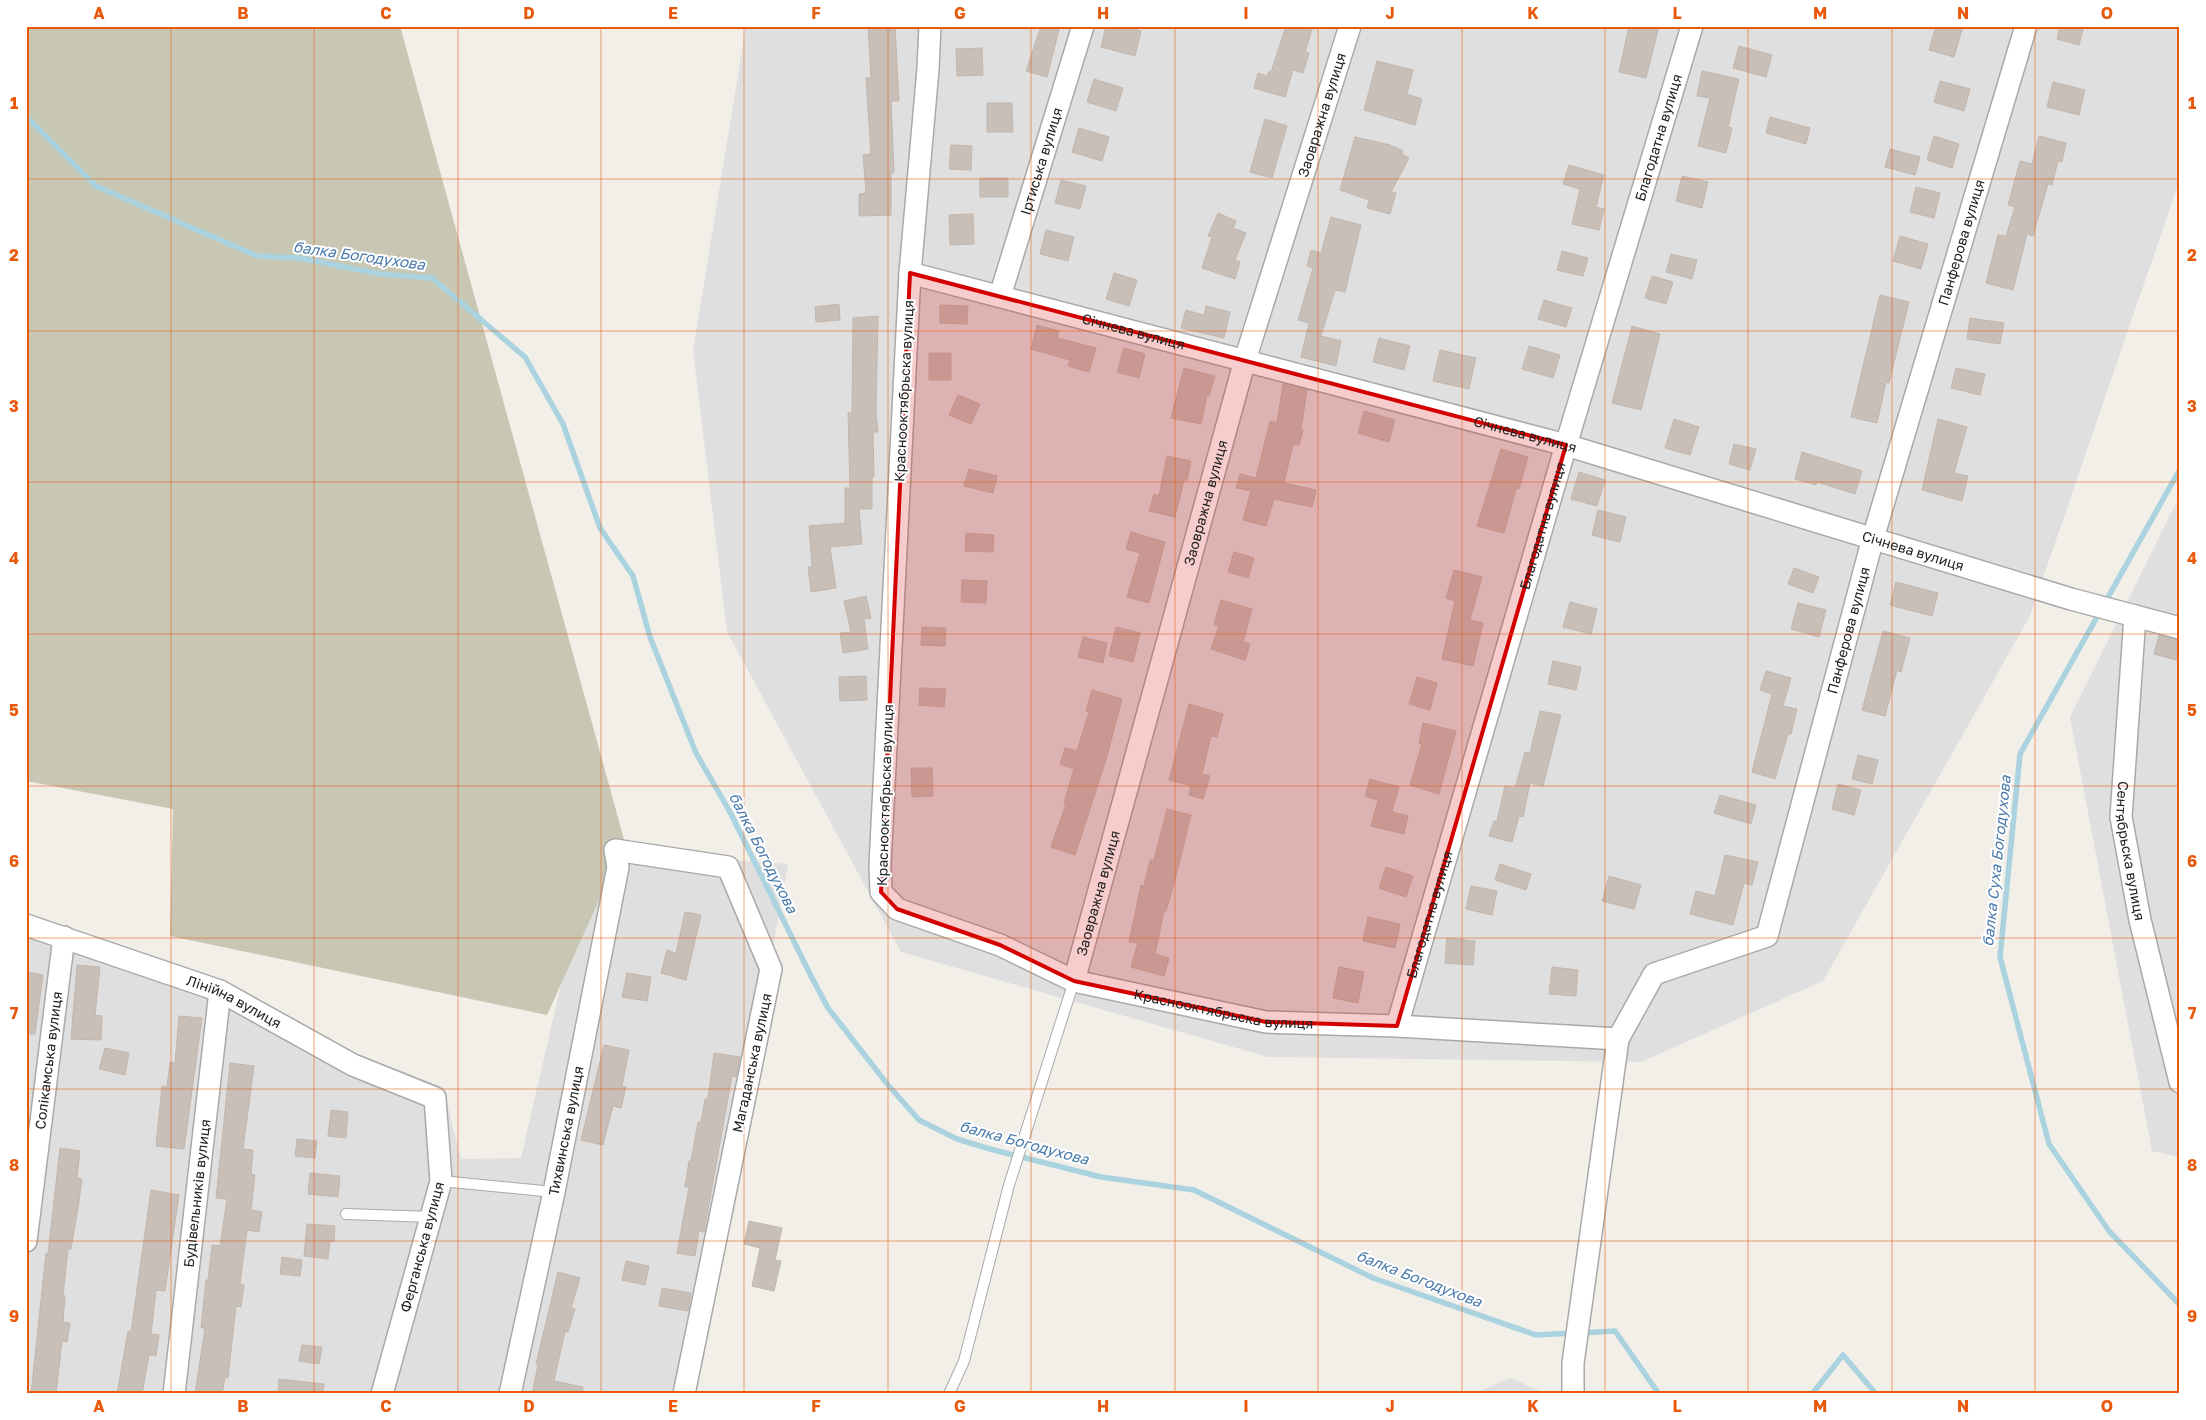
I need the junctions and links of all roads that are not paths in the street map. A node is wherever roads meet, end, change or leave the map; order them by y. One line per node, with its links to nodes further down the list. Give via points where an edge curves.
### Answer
1 (930, 26): 6 (street, Краснооктябрьска вулиця)
2 (1083, 26): 7 (street, Іртиська вулиця)
3 (1350, 26): 8 (street, Заовражна вулиця)
4 (1692, 26): 9 (street, Благодатна вулиця)
5 (2026, 26): 10 (street, Панферова вулиця)
6 (910, 273): 7 (street, Січнева вулиця); 16 (street, Краснооктябрьска вулиця, via 881,892 897,909 1000,945)
7 (1000, 296): 8 (street, Січнева вулиця)
8 (1245, 360): 9 (street, Січнева вулиця); 16 (street, Заовражна вулиця)
9 (1566, 444): 10 (street, Січнева вулиця); 18 (street, Благодатна вулиця)
10 (1873, 538): 11 (street, Січнева вулиця); 19 (street, Панферова вулиця, via 1767,936 1654,974)
11 (2135, 616): 12 (street, Січнева вулиця); 20 (street, Сентябрьска вулиця, via 2121,817 2140,920)
12 (2180, 628)
13 (618, 867): 23 (street, Тихвинська вулиця); 30 (street, Магаданська вулиця, via 615,850 728,867 771,969)
14 (26, 925): 15 (street, Лінійна вулиця)
15 (64, 937): 17 (street, Лінійна вулиця); 26 (street, Солікамська вулиця)
16 (1074, 982): 18 (street, Краснооктябрьска вулиця, via 1266,1022); 31 (lane, via 1009,1185 964,1361)
17 (220, 991): 21 (street, Лінійна вулиця, via 353,1065); 27 (street, Будівельників вулиця)
18 (1397, 1026): 19 (street, Краснооктябрьска вулиця)
19 (1618, 1039): 32 (street, via 1573,1363)
20 (2180, 1082)
21 (435, 1098): 22 (street, Ферганська вулиця)
22 (441, 1180): 23 (lane); 25 (street, Ферганська вулиця)
23 (554, 1192): 29 (street, Тихвинська вулиця)
24 (346, 1214): 25 (lane)
25 (432, 1216): 28 (street, Ферганська вулиця)
26 (26, 1242)
27 (174, 1394)
28 (382, 1394)
29 (510, 1394)
30 (684, 1394)
31 (949, 1394)
32 (1573, 1394)

